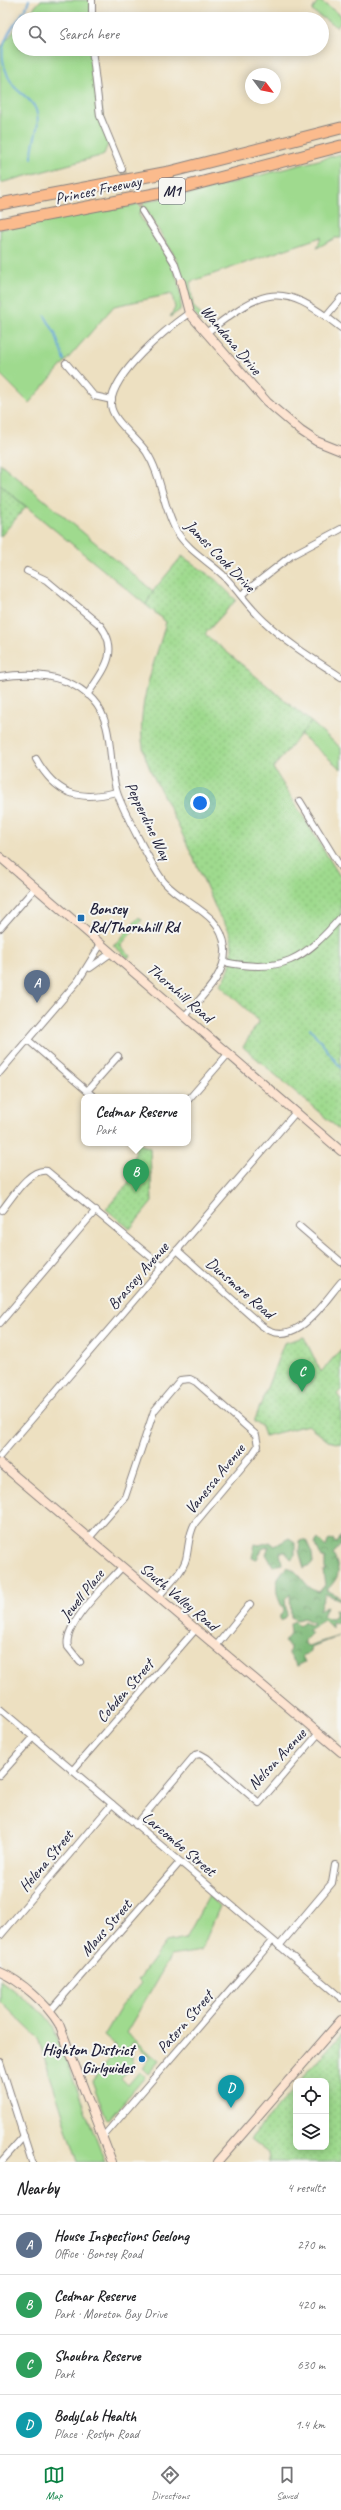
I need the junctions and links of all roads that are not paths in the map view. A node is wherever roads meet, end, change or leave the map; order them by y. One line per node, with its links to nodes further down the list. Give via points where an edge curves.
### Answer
1 (92, 0): 2 (street)
2 (92, 12)
3 (93, 56): 6 (street, via 100,116)
4 (341, 128): 7 (highway, Princes Freeway / M1, via 170,172)
5 (341, 146): 9 (highway, Princes Freeway / M1, via 158,194)
6 (122, 169)
7 (0, 204)
8 (142, 211): 10 (street, Wandana Drive, via 174,262)
9 (0, 224)
10 (181, 282): 12 (street, Wandana Drive)
11 (341, 298): 13 (street)
12 (189, 313): 15 (street, Wandana Drive); 17 (street, via 141,353 117,388)
13 (326, 316): 14 (street); 15 (street, via 299,299 282,295 266,297 245,304)
14 (341, 328)
15 (206, 333): 18 (street, Wandana Drive, via 278,414 316,441)
16 (66, 363): 17 (street, via 94,396)
17 (112, 400): 21 (street, James Cook Drive, via 116,418 137,438 148,455 166,510 178,534)
18 (341, 451)
19 (341, 529): 21 (street, via 292,555)
20 (27, 572): 24 (street, via 46,580 100,625 106,633 110,647 107,662)
21 (242, 595): 23 (street, James Cook Drive, via 255,613 277,633)
22 (0, 677): 24 (street, Pepperdine Way, via 35,674 55,678)
23 (341, 677)
24 (88, 695): 26 (street, Pepperdine Way, via 102,713 108,727 110,764)
25 (36, 759): 26 (street, via 45,774 76,795 94,797)
26 (116, 792): 35 (street, Pepperdine Way, via 164,883 202,910 217,925 224,941)
27 (300, 801): 29 (street)
28 (0, 857): 30 (street, Thornhill Road)
29 (341, 868)
30 (36, 887): 32 (street); 33 (street, Thornhill Road)
31 (341, 917): 35 (street, via 316,944 297,958 263,966)
32 (0, 928)
33 (101, 944): 34 (street, Thornhill Road); 36 (street)
34 (111, 952): 36 (street); 37 (street, Thornhill Road)
35 (224, 962): 37 (street, Pepperdine Way, via 217,977)
36 (78, 981): 38 (street)
37 (185, 1016): 39 (street, Thornhill Road)
38 (28, 1040): 41 (street); 42 (street)
39 (228, 1054): 44 (street); 45 (street, Thornhill Road)
40 (118, 1056): 42 (street)
41 (0, 1072)
42 (87, 1091): 43 (street)
43 (90, 1094)
44 (191, 1097)
45 (296, 1112): 46 (street, Thornhill Road); 50 (street, Brassey Avenue)
46 (341, 1151)
47 (1, 1210): 48 (street, via 28,1179 42,1170 52,1174)
48 (96, 1210): 52 (street); 54 (street)
49 (299, 1226): 51 (street)
50 (178, 1250): 52 (street, Brassey Avenue); 53 (street, Dunsmore Road, via 273,1332 287,1333 299,1329)
51 (341, 1262)
52 (163, 1267): 55 (street, Brassey Avenue)
53 (341, 1282)
54 (0, 1323)
55 (0, 1456)
56 (1, 1465): 57 (street, South Valley Road)
57 (89, 1538): 58 (street, South Valley Road); 59 (street, Vanessa Avenue, via 125,1497 158,1404 180,1380 190,1379 196,1382 256,1435 258,1446 195,1523 190,1531 184,1564)
58 (122, 1567): 59 (street, South Valley Road); 63 (street, Jewell Place, via 77,1619 69,1632 68,1647)
59 (158, 1597): 61 (street, South Valley Road)
60 (250, 1604): 62 (street)
61 (196, 1629): 62 (street, South Valley Road); 68 (street, Cobden Street)
62 (216, 1646): 65 (street, South Valley Road)
63 (80, 1662)
64 (0, 1709): 66 (street, Larcombe Street)
65 (319, 1733): 67 (street, South Valley Road); 71 (street, Nelson Avenue, via 259,1803 207,1758 200,1754 195,1755)
66 (33, 1738): 68 (street, Larcombe Street); 69 (street)
67 (341, 1752)
68 (72, 1771): 70 (street, Larcombe Street)
69 (0, 1775)
70 (112, 1804): 71 (street, Larcombe Street); 74 (street, Helena Street)
71 (136, 1825): 72 (street, Larcombe Street)
72 (180, 1862): 75 (street, Larcombe Street); 79 (street, Maus Street)
73 (335, 1865): 76 (street, via 332,1883)
74 (0, 1936)
75 (272, 1941): 76 (street, Larcombe Street); 83 (street, Patern Street)
76 (279, 1946): 78 (street, Larcombe Street)
77 (0, 1972): 79 (street, via 11,1977)
78 (341, 1998)
79 (50, 2011): 83 (street, via 64,2034)
80 (341, 2020): 87 (street)
81 (0, 2062): 82 (street)
82 (24, 2136): 84 (street); 85 (street)
83 (102, 2138): 86 (street)
84 (1, 2162)
85 (32, 2162)
86 (112, 2162)
87 (218, 2162)

